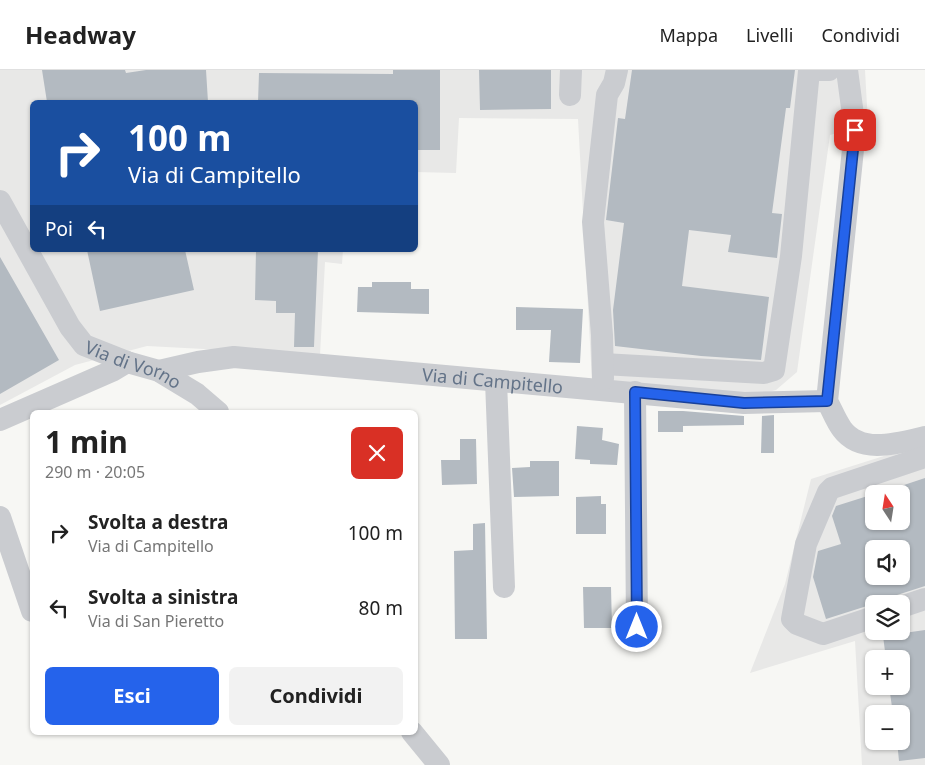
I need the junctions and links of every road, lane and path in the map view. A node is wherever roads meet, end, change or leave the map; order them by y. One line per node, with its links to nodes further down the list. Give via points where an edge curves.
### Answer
1 (571, 70): 6 (street)
2 (617, 70): 9 (street, via 607,95 593,222)
3 (809, 70): 4 (street); 9 (street, via 791,256 774,370 764,373)
4 (829, 70)
5 (847, 70): 14 (street, via 855,130)
6 (570, 95)
7 (0, 201): 8 (street, Via di Vorno, via 70,327 84,344)
8 (127, 362): 10 (street, Via di Vorno); 16 (street)
9 (603, 364): 12 (street)
10 (159, 371): 11 (street, Via di Campitello, via 234,357); 15 (street, Via di Vorno, via 197,394)
11 (496, 382): 12 (street, Via di Campitello); 20 (street)
12 (603, 390): 13 (street, Via di Campitello)
13 (635, 392): 14 (street, Via di Campitello, via 744,403); 25 (street)
14 (827, 401): 17 (street, via 842,430 856,440 873,446)
15 (216, 410)
16 (0, 420)
17 (925, 437)
18 (925, 457): 24 (street, via 832,488 806,544 792,619 823,634)
19 (0, 517): 23 (street)
20 (504, 587)
21 (925, 599): 22 (street)
22 (910, 604)
23 (30, 605)
24 (865, 620)
25 (637, 627)
26 (414, 735): 27 (street)
27 (439, 765)

